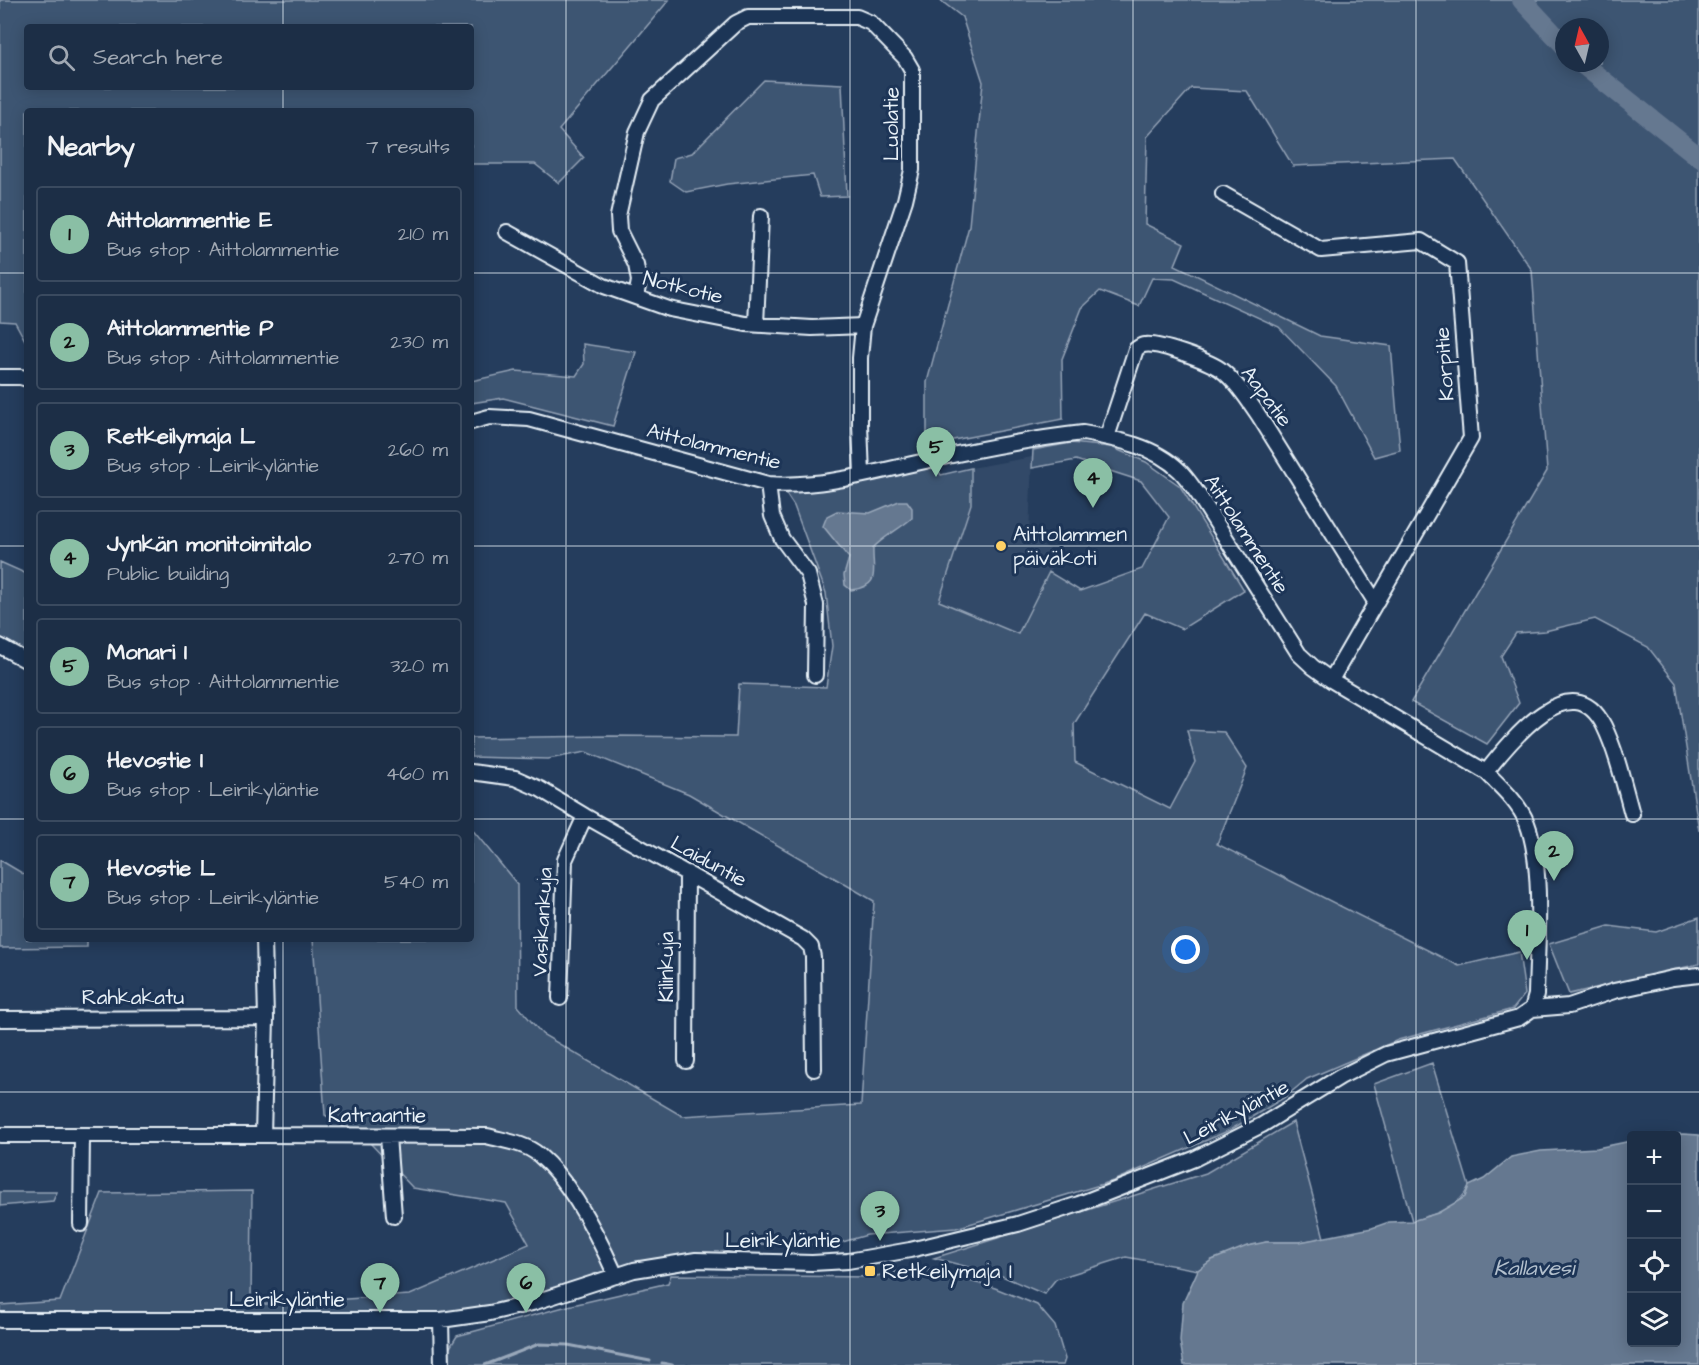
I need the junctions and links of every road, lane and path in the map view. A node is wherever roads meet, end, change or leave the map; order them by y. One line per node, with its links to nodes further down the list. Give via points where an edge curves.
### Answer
1 (1223, 194): 13 (street, Korpitie, via 1322,250 1421,241 1457,262 1471,438)
2 (761, 216): 5 (street)
3 (507, 232): 4 (street, Notkotie, via 604,286)
4 (636, 297): 5 (street, Notkotie, via 669,309); 6 (street, Luolatie, via 636,265 619,231 618,216 637,132 652,100 736,23 748,17 857,17 871,23 905,58 912,70 913,101 912,170)
5 (756, 324): 6 (street, Notkotie)
6 (863, 326): 11 (street, Luolatie)
7 (0, 377): 8 (street)
8 (24, 378)
9 (474, 421): 12 (street, Aittolammentie, via 489,417 529,419)
10 (1107, 437): 11 (street, Aittolammentie, via 1066,435); 13 (street, Aapatie, via 1136,349 1150,345 1185,353 1220,369 1259,416); 17 (street, Aittolammentie, via 1161,456 1180,471 1299,654)
11 (862, 475): 12 (street, Aittolammentie, via 793,486)
12 (768, 484): 16 (street, via 772,516 782,539 808,574 816,605)
13 (1376, 603): 17 (street, Korpitie)
14 (0, 646): 15 (street)
15 (24, 659)
16 (815, 675)
17 (1331, 680): 19 (street, Aittolammentie)
18 (474, 772): 21 (street, Laiduntie, via 515,778)
19 (1486, 772): 20 (street, via 1522,729 1542,713 1581,702 1603,725); 26 (street, Aittolammentie, via 1527,821 1534,852 1536,995)
20 (1632, 814)
21 (585, 816): 22 (street, Laiduntie); 25 (street, Vasikankuja, via 565,860)
22 (687, 873): 29 (street, Kilinkuja); 30 (street, Laiduntie, via 811,947)
23 (264, 942): 27 (street)
24 (1699, 975): 26 (street, Leirikyläntie, via 1614,991 1569,1006)
25 (560, 998)
26 (1532, 1009): 37 (street, Leirikyläntie, via 1508,1022 1386,1054 1194,1159 1018,1224 848,1261 696,1260)
27 (266, 1018): 28 (street, Rahkakatu); 33 (street)
28 (0, 1019)
29 (686, 1061)
30 (814, 1069)
31 (0, 1135): 32 (street)
32 (82, 1135): 33 (street); 36 (street)
33 (263, 1135): 34 (street, Katraantie)
34 (388, 1136): 35 (street); 37 (street, Katraantie, via 487,1136 538,1154 565,1183)
35 (394, 1216)
36 (81, 1224)
37 (616, 1276): 39 (street, Leirikyläntie, via 532,1303)
38 (0, 1320): 39 (street, Leirikyläntie)
39 (441, 1320): 40 (street)
40 (442, 1365)

